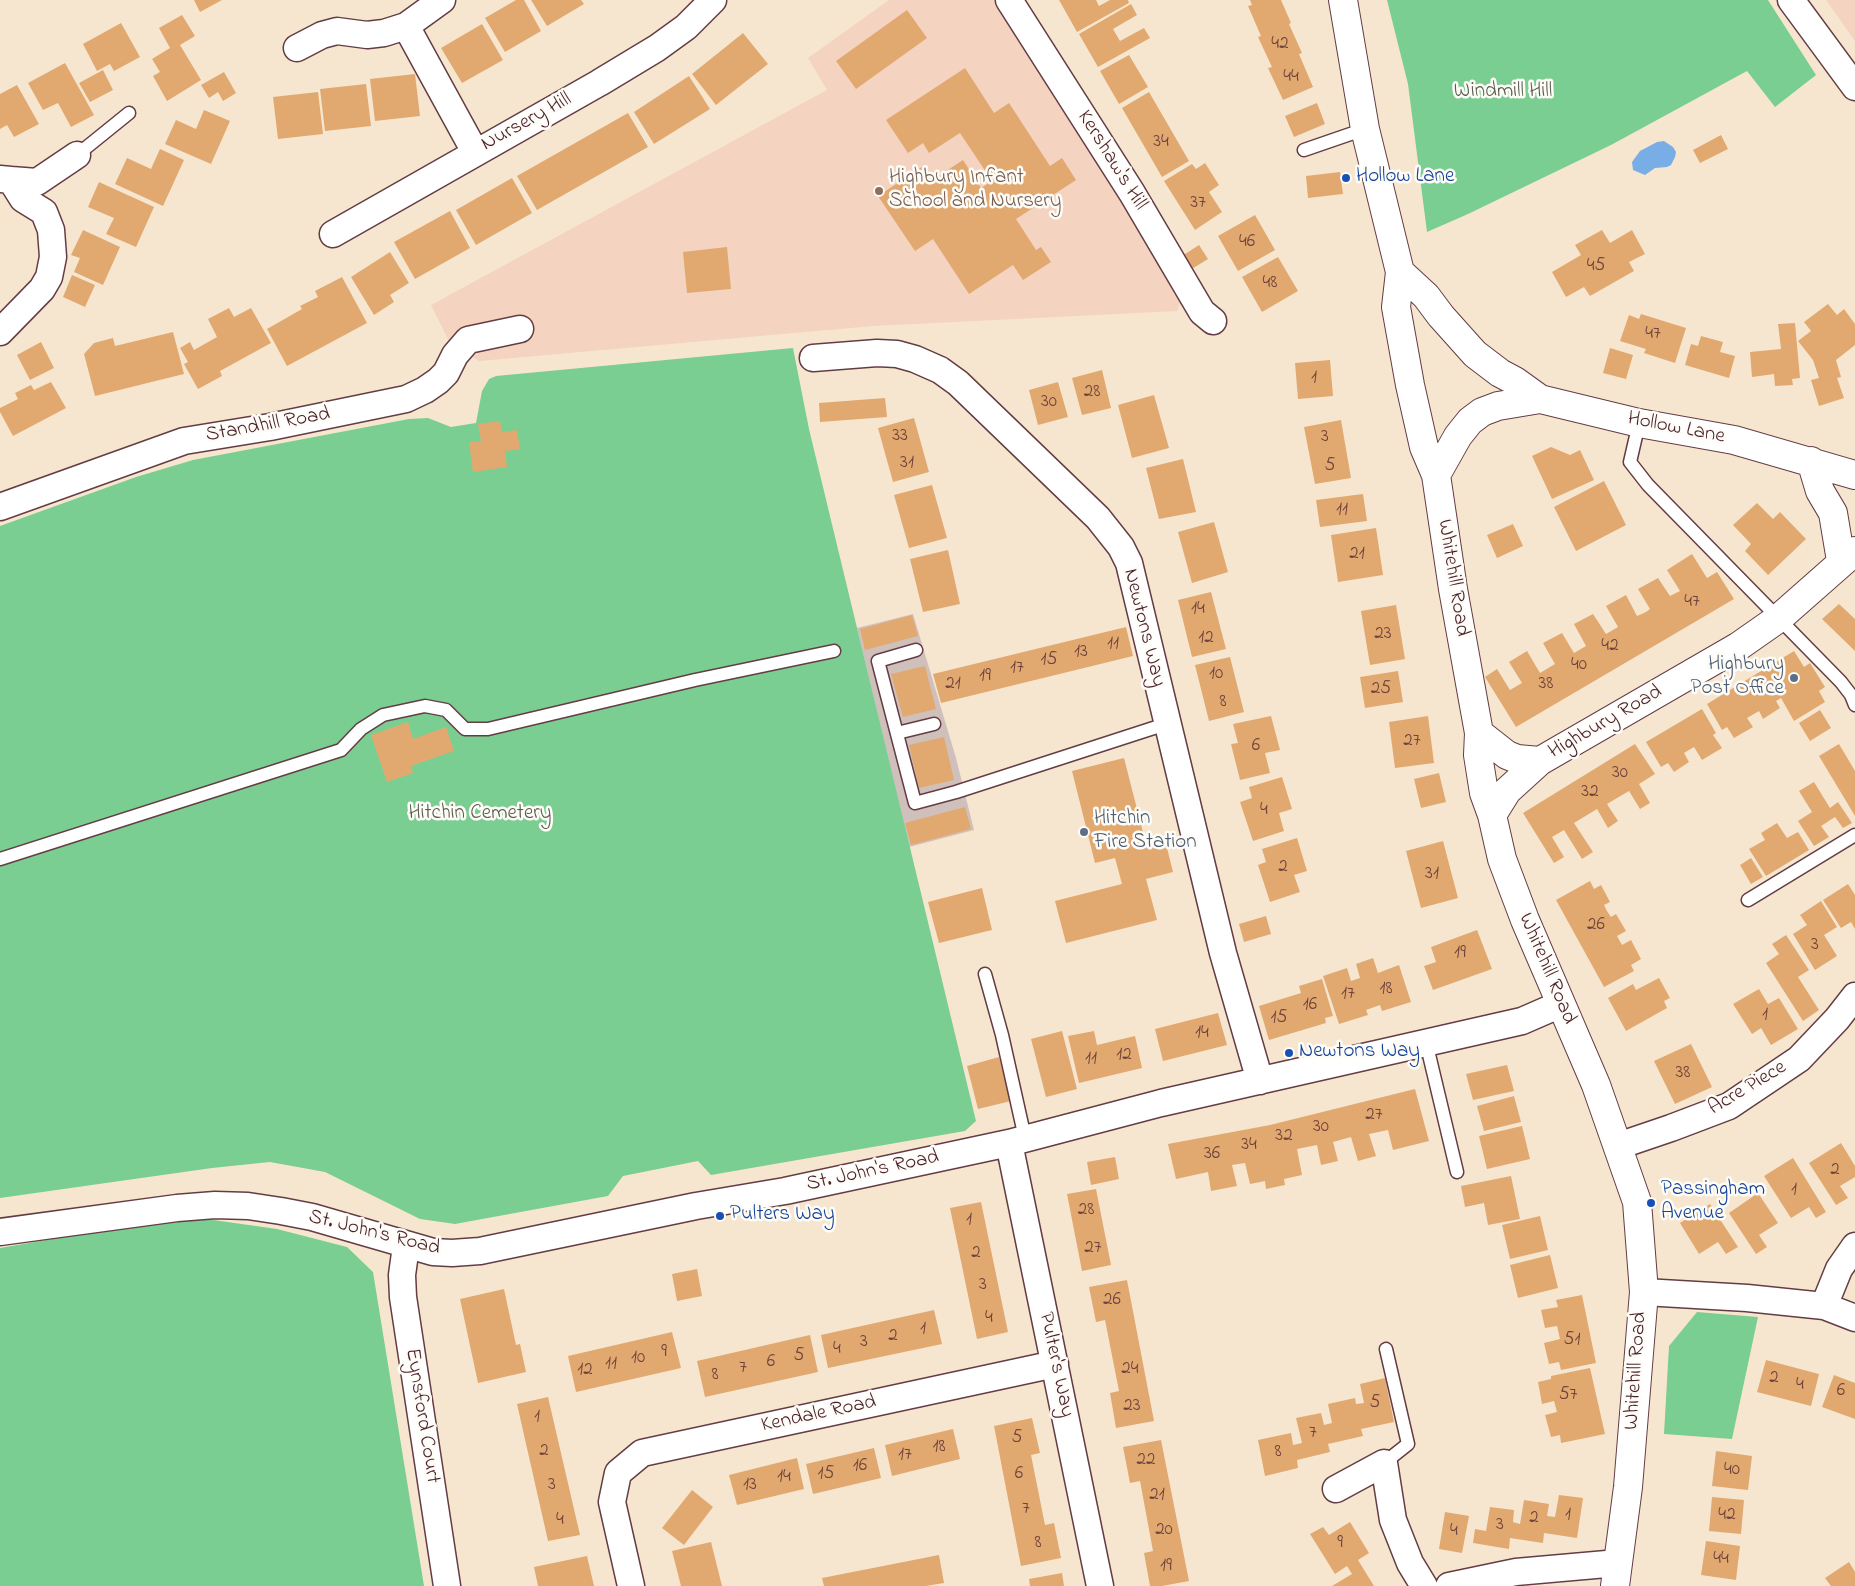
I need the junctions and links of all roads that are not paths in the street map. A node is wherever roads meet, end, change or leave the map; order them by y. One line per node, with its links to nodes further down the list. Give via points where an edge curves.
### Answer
1 (442, 0): 6 (street)
2 (713, 0): 12 (street, Nursery Hill, via 686,27 657,48)
3 (1009, 0): 17 (street, Kershaw's Hill, via 1132,193 1202,312)
4 (1343, 0): 10 (street)
5 (1791, 0): 8 (street)
6 (406, 26): 7 (street, via 367,35 337,31); 12 (street)
7 (297, 48)
8 (1855, 87)
9 (129, 113): 13 (lane)
10 (1366, 129): 11 (lane); 16 (street)
11 (1304, 150)
12 (475, 152): 15 (street, Nursery Hill)
13 (77, 155): 14 (street, via 37,182)
14 (6, 179): 19 (street, via 23,199 44,212 51,230 53,257 49,277 42,289)
15 (333, 234)
16 (1400, 272): 21 (street, Hollow Lane, via 1426,296 1475,354); 25 (street, Whitehill Road, via 1396,307 1404,353 1424,448)
17 (1213, 321)
18 (520, 329): 26 (street, Standhill Road, via 468,340 438,381 406,399 184,441)
19 (0, 332)
20 (814, 358): 33 (street, Newtons Way, via 897,354 940,370 958,383 1098,518 1121,547 1128,564)
21 (1540, 399): 22 (street, Hollow Lane); 25 (street, Hollow Lane, via 1482,412 1458,436)
22 (1639, 423): 23 (street, Hollow Lane, via 1734,440); 28 (lane, via 1630,462 1648,485)
23 (1811, 461): 24 (street, Hollow Lane); 27 (street, via 1820,491 1833,514)
24 (1855, 475)
25 (1436, 476): 35 (street, Whitehill Road)
26 (0, 507)
27 (1848, 556): 28 (street, Highbury Road)
28 (1779, 618): 31 (lane, via 1841,682); 36 (street, Highbury Road, via 1739,646)
29 (916, 650): 34 (lane, via 878,661)
30 (834, 651): 39 (lane, via 685,682 488,729 465,729 446,710 425,706 383,715 361,729 341,750)
31 (1853, 700)
32 (934, 724): 34 (lane)
33 (1166, 724): 34 (lane, via 915,803); 45 (street, Newtons Way, via 1223,954)
34 (897, 733)
35 (1479, 733): 36 (street, Highbury Road, via 1507,755); 37 (street, Whitehill Road, via 1482,784)
36 (1540, 761): 37 (street, Highbury Road, via 1507,791)
37 (1492, 815): 43 (street, Whitehill Road, via 1502,859)
38 (1855, 835): 40 (lane)
39 (0, 859)
40 (1748, 900)
41 (985, 974): 46 (lane, via 1002,1035)
42 (1855, 996): 47 (street, Acre Piece, via 1799,1059 1729,1106)
43 (1561, 1004): 44 (street, St. John's Road, via 1522,1021); 47 (street, Whitehill Road)
44 (1426, 1042): 45 (street, St. John's Road); 48 (lane)
45 (1260, 1081): 46 (street, St. John's Road)
46 (1017, 1141): 50 (street, St. John's Road, via 480,1251 452,1254); 56 (street, Pulter's Way)
47 (1618, 1146): 52 (street, Whitehill Road, via 1637,1202)
48 (1457, 1172)
49 (0, 1232): 50 (street, St. John's Road, via 177,1208 224,1206 281,1211)
50 (406, 1246): 60 (street, Eynsford Court, via 403,1297)
51 (1855, 1246): 53 (street, via 1839,1269)
52 (1644, 1292): 53 (street); 59 (street, Whitehill Road, via 1628,1487)
53 (1824, 1306): 54 (street)
54 (1855, 1318)
55 (1386, 1349): 57 (lane, via 1408,1444)
56 (1055, 1364): 61 (street, Kendale Road, via 642,1453 618,1473 612,1502); 62 (street, Pulter's Way)
57 (1384, 1463): 58 (street); 63 (street, via 1393,1520 1410,1563)
58 (1336, 1489)
59 (1616, 1574): 64 (street, via 1516,1572)
60 (447, 1586)
61 (631, 1586)
62 (1100, 1586)
63 (1424, 1586)
64 (1449, 1586)

